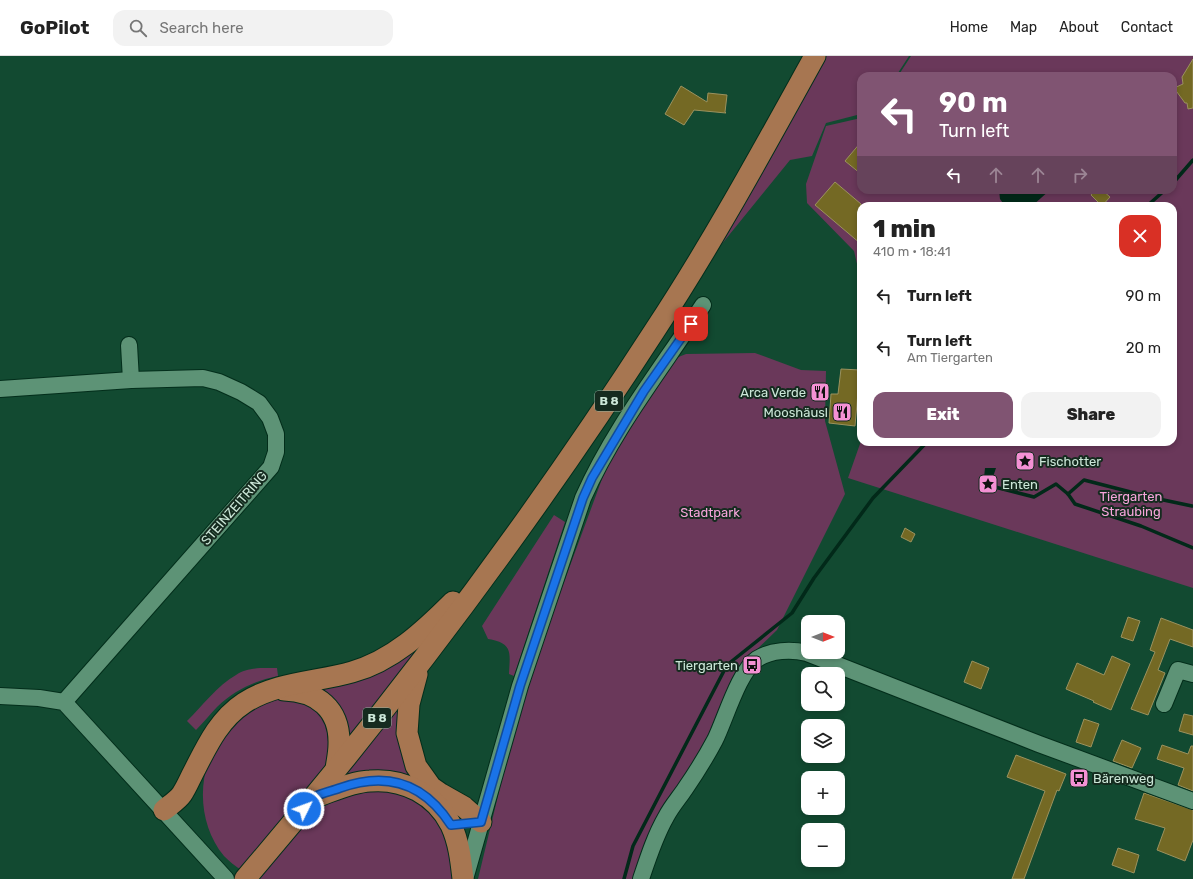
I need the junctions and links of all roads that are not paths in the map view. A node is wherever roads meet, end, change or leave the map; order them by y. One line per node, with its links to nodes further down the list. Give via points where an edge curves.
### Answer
1 (815, 56): 6 (main road, B 8, via 710,242 656,328 549,490)
2 (703, 305): 17 (street, via 644,391 592,478 583,498 520,686)
3 (129, 345): 4 (street)
4 (131, 380): 5 (street, STEINZEITRING); 11 (street, STEINZEITRING, via 203,378 241,392 258,403 270,418 276,434 276,452 271,467)
5 (0, 389)
6 (500, 555): 7 (main road, B 8); 9 (main road, via 428,626 389,655 353,672)
7 (418, 667): 13 (main road, B 8); 17 (main road, via 407,716 407,733 416,766 430,787)
8 (1193, 674): 12 (street, via 1178,670)
9 (274, 690): 13 (main road, via 304,692 315,697 329,709 338,728); 16 (main road, via 243,703 221,723 182,794)
10 (0, 696): 11 (street)
11 (64, 702): 16 (street)
12 (1164, 704)
13 (336, 769): 14 (main road, B 8)
14 (314, 798): 18 (main road, via 349,785 370,781 402,783 416,789 436,804); 19 (main road, B 8)
15 (1193, 801): 22 (street, via 1048,748 807,653 793,650 766,655 756,660 742,677 716,738 666,817)
16 (164, 810): 20 (street)
17 (481, 822): 18 (main road); 21 (street)
18 (451, 825): 21 (main road)
19 (246, 878)
20 (226, 879)
21 (464, 879)
22 (641, 879)

